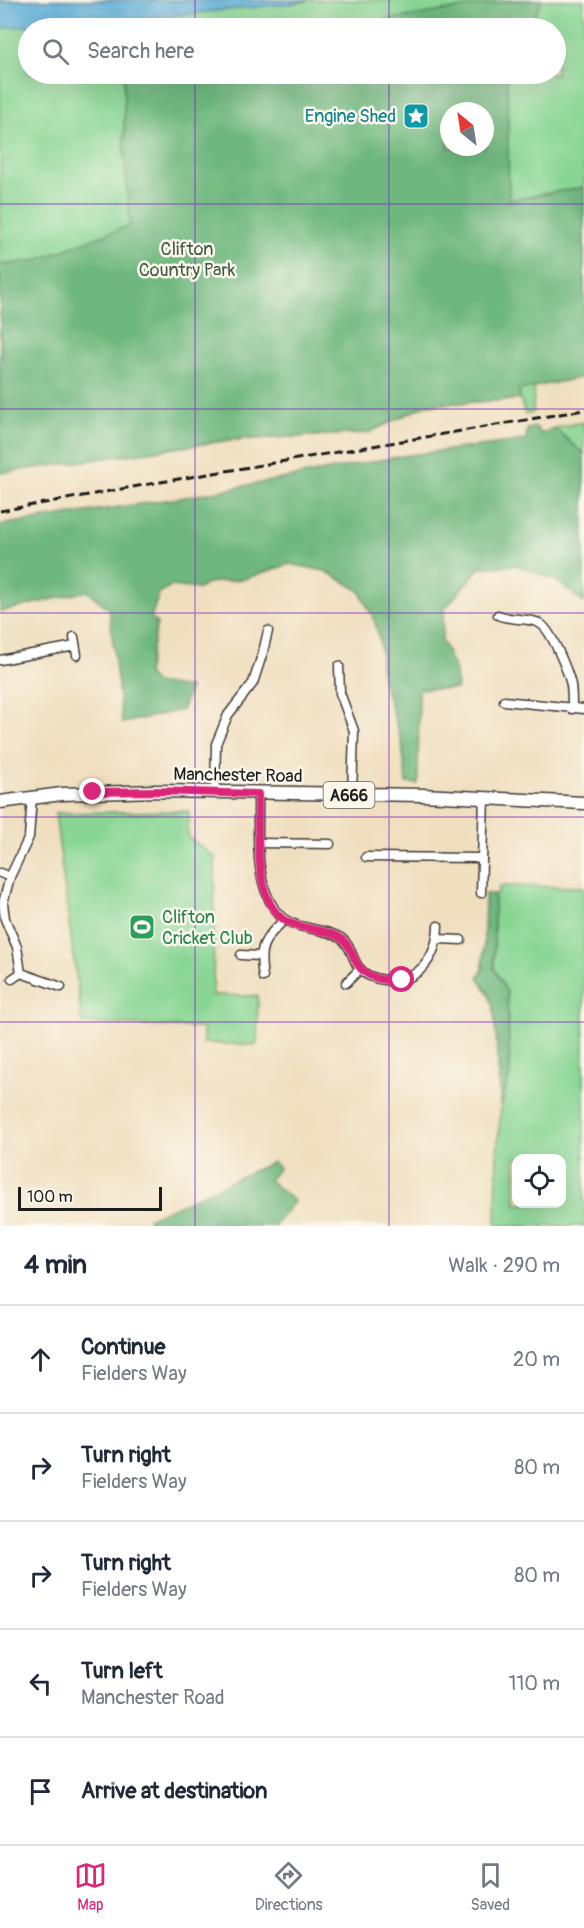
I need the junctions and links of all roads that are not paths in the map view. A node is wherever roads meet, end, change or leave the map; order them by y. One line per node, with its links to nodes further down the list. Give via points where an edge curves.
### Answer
1 (498, 615): 7 (street, via 545,626 566,668)
2 (268, 631): 9 (street, via 253,683 228,715 216,744)
3 (77, 655): 4 (street, via 75,642)
4 (0, 660)
5 (339, 666): 11 (street, via 340,693 354,731)
6 (504, 701): 7 (street)
7 (572, 709): 8 (street)
8 (584, 709)
9 (214, 792): 10 (main road, Manchester Road / A666); 12 (main road, Manchester Road / A666, via 93,792)
10 (258, 794): 11 (main road, Manchester Road / A666); 16 (street)
11 (352, 795): 13 (main road, Manchester Road / A666)
12 (32, 797): 14 (main road, Manchester Road / A666); 21 (street, via 29,837)
13 (484, 798): 15 (main road, Manchester Road / A666); 19 (street)
14 (0, 802)
15 (584, 803)
16 (259, 843): 17 (street, via 314,848); 23 (street, via 265,890)
17 (330, 844)
18 (366, 857): 19 (street)
19 (482, 858): 22 (street)
20 (0, 873): 21 (street)
21 (10, 877): 30 (street, via 3,911 17,947)
22 (481, 892)
23 (284, 920): 28 (street, via 268,936); 29 (street, via 342,939)
24 (438, 926): 25 (street)
25 (438, 939): 26 (street); 29 (street, via 429,959 410,978 378,979)
26 (461, 940)
27 (241, 955): 28 (street)
28 (260, 956): 31 (street)
29 (360, 969): 33 (street)
30 (21, 973): 32 (street); 34 (street)
31 (263, 977)
32 (12, 979)
33 (346, 982)
34 (62, 987)

